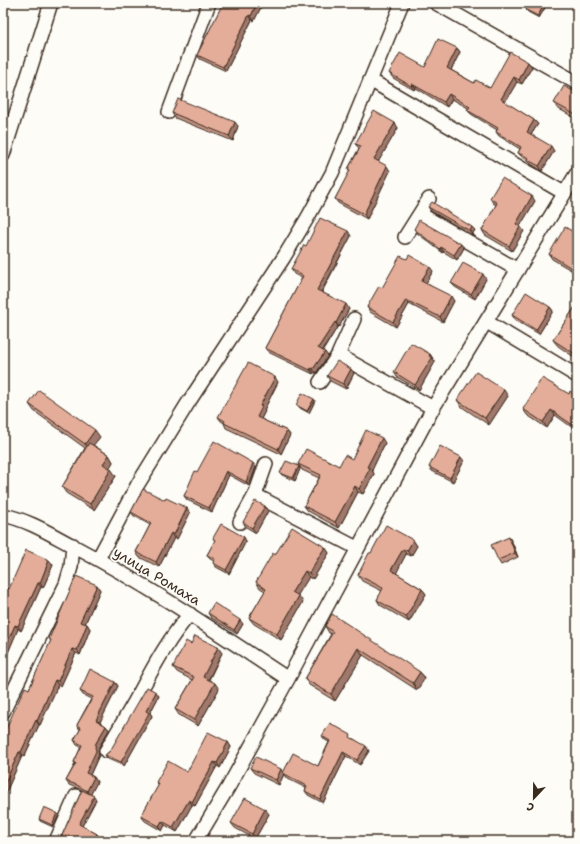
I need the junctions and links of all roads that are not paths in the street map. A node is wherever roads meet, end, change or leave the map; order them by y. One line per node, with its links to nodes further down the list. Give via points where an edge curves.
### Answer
1 (51, 3): 8 (street)
2 (209, 3): 7 (street)
3 (402, 3): 5 (street)
4 (436, 3): 6 (street)
5 (370, 80): 10 (street); 27 (street, via 332,173 308,217 138,484)
6 (577, 83)
7 (169, 112)
8 (3, 155)
9 (577, 173): 10 (street)
10 (564, 193): 14 (street)
11 (429, 199): 12 (street)
12 (420, 214): 13 (street); 14 (street)
13 (405, 237)
14 (518, 270): 16 (street)
15 (354, 319): 17 (street)
16 (487, 322): 18 (street); 20 (street)
17 (338, 355): 19 (street); 20 (street)
18 (577, 376)
19 (320, 382)
20 (433, 408): 26 (street)
21 (266, 464): 22 (street)
22 (255, 495): 24 (street); 26 (street)
23 (3, 515): 25 (street, улица Ромаха, via 15,517 43,529)
24 (240, 522)
25 (73, 545): 27 (street, улица Ромаха); 30 (street, via 72,567 66,584)
26 (357, 548): 29 (street)
27 (98, 558): 28 (street, улица Ромаха)
28 (190, 614): 29 (street, улица Ромаха); 31 (street, via 179,626 156,662)
29 (288, 679): 34 (street)
30 (3, 712)
31 (106, 751)
32 (76, 796): 33 (street)
33 (61, 839)
34 (196, 841)

